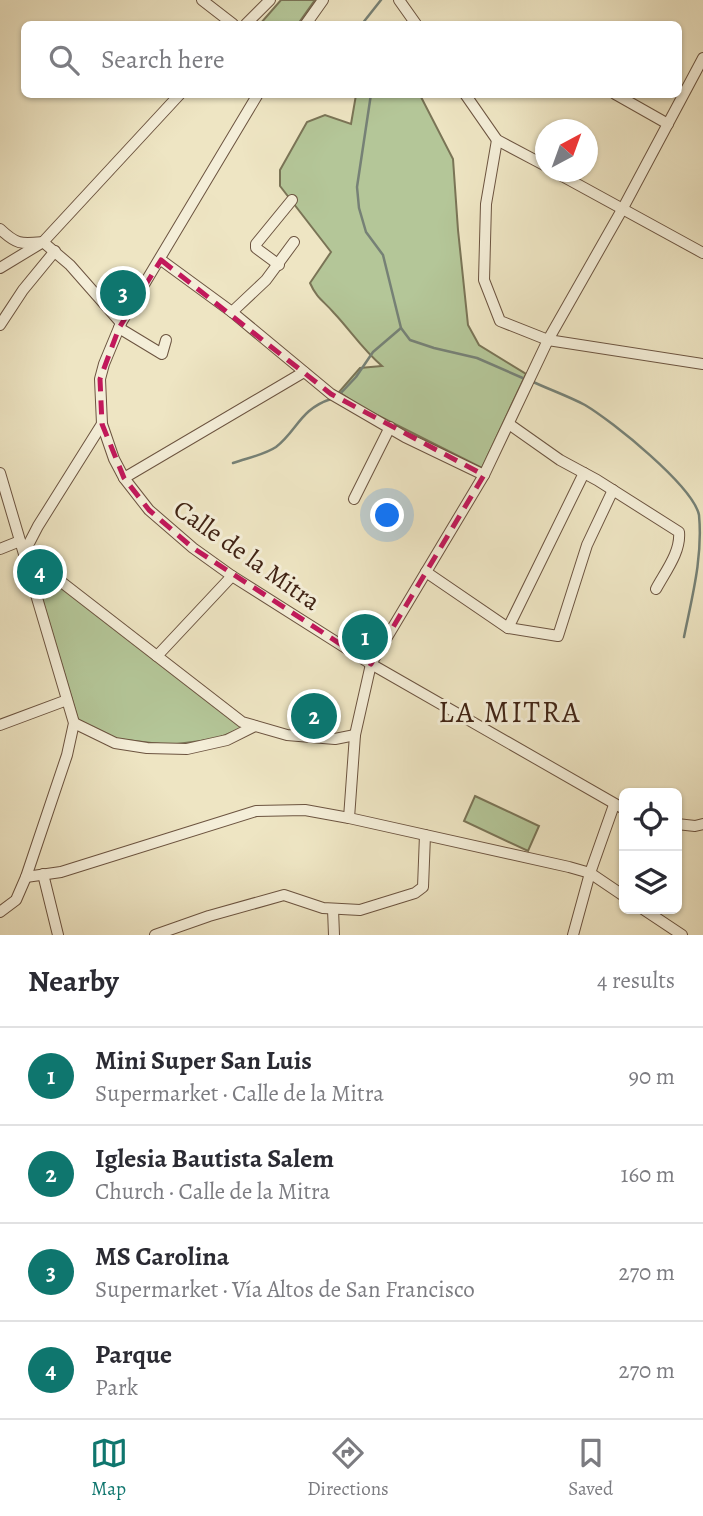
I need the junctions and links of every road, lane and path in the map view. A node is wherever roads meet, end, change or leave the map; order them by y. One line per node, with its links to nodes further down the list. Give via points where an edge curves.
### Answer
1 (202, 0): 5 (street)
2 (270, 0): 6 (street)
3 (323, 0): 7 (street)
4 (399, 0): 8 (street)
5 (229, 21)
6 (249, 21)
7 (308, 21)
8 (414, 21)
9 (703, 58): 14 (street)
10 (176, 98): 23 (street)
11 (256, 98): 27 (street, Calle de la Mitra)
12 (468, 98): 17 (street)
13 (622, 98): 16 (street)
14 (682, 98)
15 (682, 98): 16 (street)
16 (668, 124): 21 (street)
17 (497, 140): 18 (street); 34 (street, via 486,204 484,280 500,321)
18 (535, 161)
19 (574, 182): 21 (street)
20 (292, 200): 28 (street, via 256,244)
21 (623, 208): 26 (street); 34 (street)
22 (0, 229): 23 (street, via 13,241)
23 (43, 242): 25 (street); 29 (street)
24 (294, 242): 28 (street)
25 (55, 251): 31 (street); 32 (street)
26 (703, 253)
27 (161, 260): 30 (street); 32 (street, Calle de la Mitra)
28 (279, 265): 30 (street)
29 (0, 268)
30 (232, 312): 36 (street)
31 (0, 325)
32 (120, 326): 33 (street, via 162,354); 37 (street, Calle de la Mitra, via 100,379)
33 (166, 340)
34 (548, 340): 35 (street); 38 (street)
35 (703, 364)
36 (304, 372): 39 (street, via 331,394); 43 (street)
37 (102, 424): 43 (street, Calle de la Mitra); 48 (street)
38 (509, 424): 41 (street); 42 (street)
39 (390, 427): 42 (street); 45 (street)
40 (0, 473): 46 (street)
41 (584, 473): 44 (street); 52 (street)
42 (484, 475): 49 (street)
43 (124, 478): 50 (street, Calle de la Mitra, via 149,510)
44 (612, 490): 51 (street, via 679,532 676,552); 52 (street, via 587,545 558,636)
45 (354, 499)
46 (20, 541): 47 (street); 48 (street)
47 (0, 549)
48 (24, 553): 53 (street); 55 (street)
49 (426, 572): 52 (street); 54 (street)
50 (232, 576): 53 (street); 54 (street, Calle de la Mitra)
51 (656, 589)
52 (508, 628)
53 (158, 656): 58 (street, via 242,722)
54 (371, 664): 59 (street); 60 (street, Calle de la Mitra)
55 (67, 700): 56 (street); 57 (street)
56 (74, 723): 58 (street, via 115,743 187,749 227,740); 67 (street, via 68,755)
57 (0, 725)
58 (256, 726): 59 (street, via 286,735 335,739)
59 (355, 735): 61 (street)
60 (619, 807): 65 (street)
61 (349, 818): 64 (street); 66 (street, via 305,810 256,811)
62 (703, 824): 63 (street)
63 (682, 825)
64 (425, 835): 65 (street); 69 (street, via 423,887 368,908)
65 (590, 873): 68 (street); 75 (street)
66 (43, 874): 67 (street); 72 (street)
67 (26, 877): 70 (street, via 16,900)
68 (619, 893)
69 (333, 909): 73 (street, via 284,895); 74 (street)
70 (0, 912)
71 (650, 914): 76 (street)
72 (58, 935)
73 (155, 935)
74 (334, 935)
75 (573, 935)
76 (682, 935)

